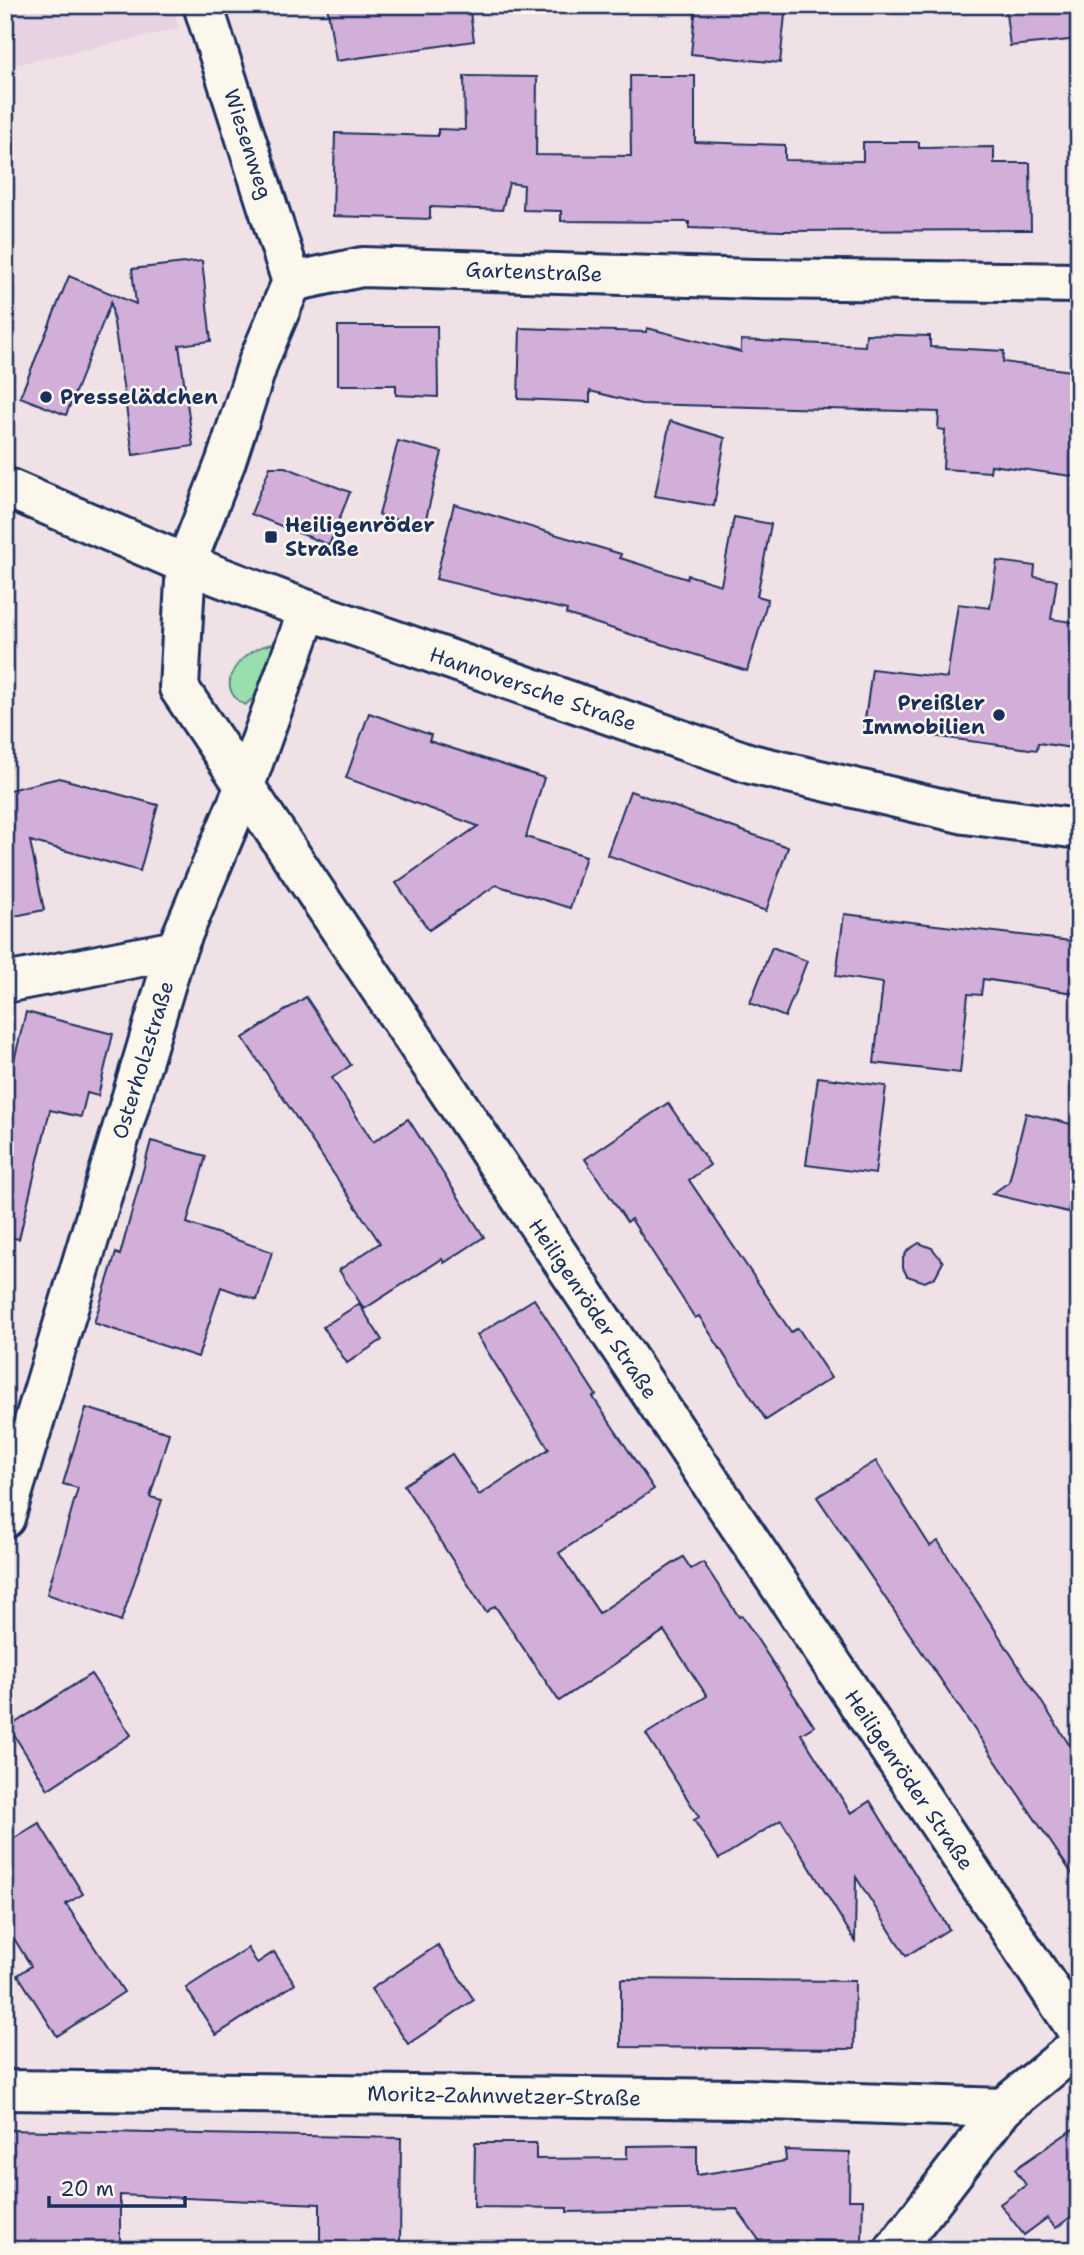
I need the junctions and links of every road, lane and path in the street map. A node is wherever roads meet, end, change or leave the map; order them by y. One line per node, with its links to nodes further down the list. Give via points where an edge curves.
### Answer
1 (203, 5): 2 (street, Wiesenweg)
2 (292, 282): 3 (street, Gartenstraße, via 362,267); 5 (street)
3 (1079, 283)
4 (5, 487): 5 (street, Hannoversche Straße)
5 (186, 564): 6 (street, Hannoversche Straße); 7 (street, Heiligenröder Straße, via 179,688)
6 (308, 610): 7 (street, Osterholzstraße); 8 (street, Hannoversche Straße, via 751,764 965,814)
7 (244, 788): 9 (street, Osterholzstraße); 12 (street, Heiligenröder Straße)
8 (1079, 829)
9 (176, 950): 10 (street); 11 (street, Osterholzstraße)
10 (5, 983)
11 (5, 1518)
12 (1079, 2033)
13 (1079, 2045): 15 (street)
14 (5, 2090): 15 (street, Moritz-Zahnwetzer-Straße, via 741,2099)
15 (1003, 2108): 16 (street)
16 (894, 2250)

